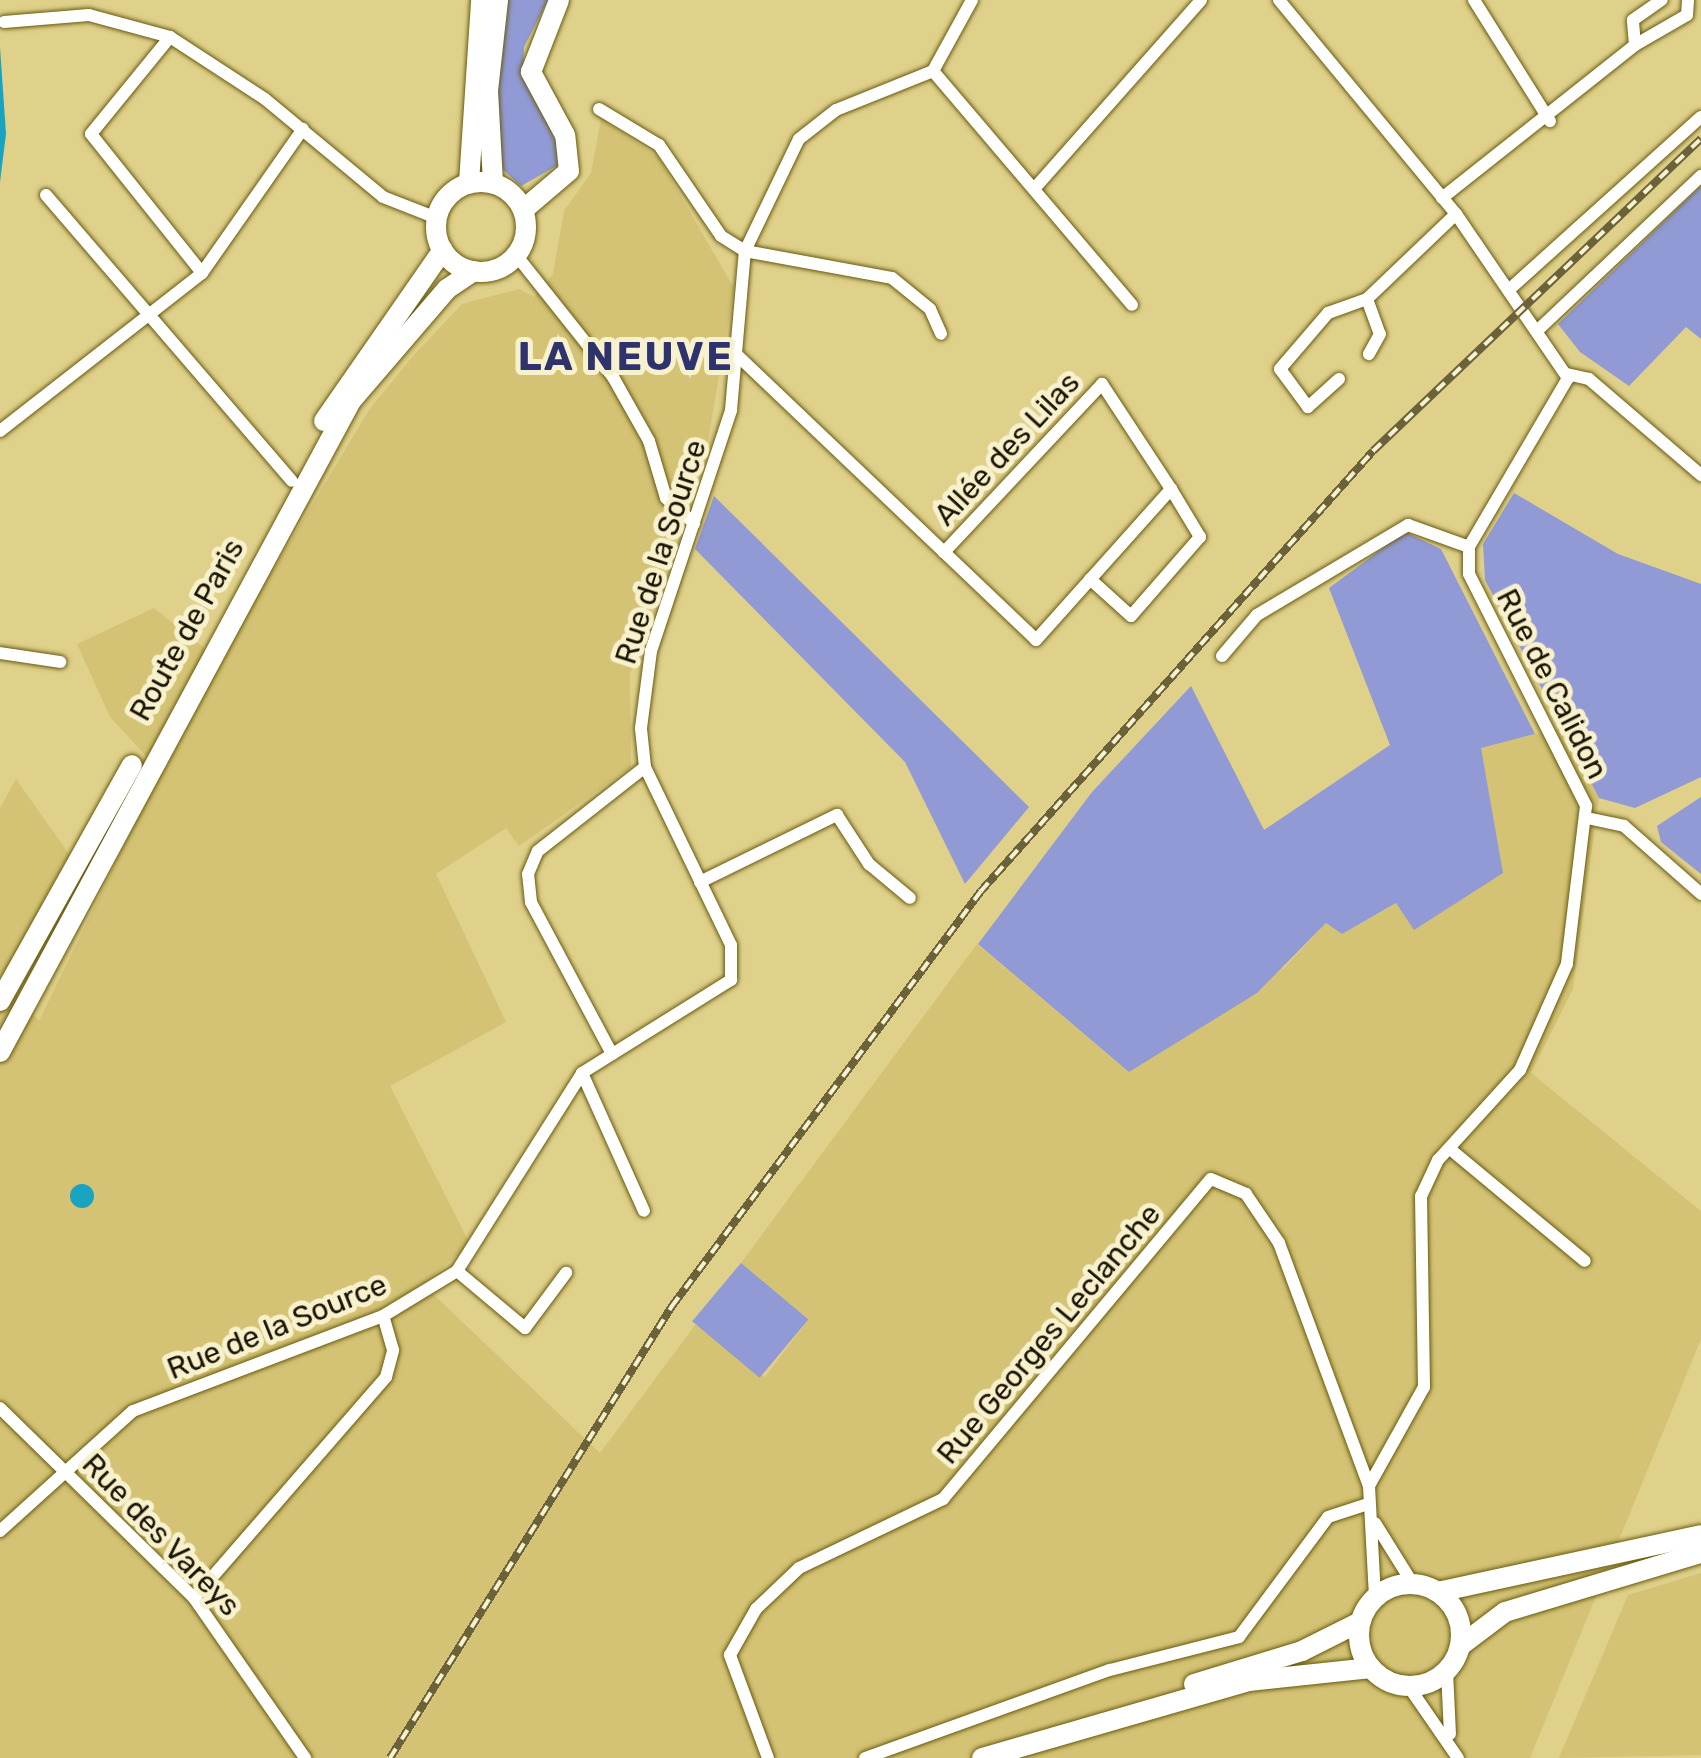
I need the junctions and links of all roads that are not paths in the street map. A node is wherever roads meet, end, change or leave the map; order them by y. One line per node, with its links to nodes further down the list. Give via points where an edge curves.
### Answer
1 (481, 0): 19 (main road)
2 (498, 0): 20 (main road, via 488,91)
3 (559, 0): 24 (main road, via 531,72 572,156 561,186)
4 (972, 0): 13 (street)
5 (1201, 0): 21 (street)
6 (1279, 0): 23 (street)
7 (1474, 0): 16 (street)
8 (1662, 0): 12 (street, via 1633,20)
9 (1688, 0): 12 (street, via 1687,15)
10 (4, 22): 11 (street, via 89,15)
11 (170, 37): 17 (street); 31 (street, via 90,134)
12 (1635, 45): 16 (street)
13 (933, 71): 21 (street); 28 (street, via 815,124)
14 (598, 109): 28 (street, via 659,145 722,236)
15 (1701, 117): 32 (street)
16 (1550, 121): 23 (street)
17 (303, 129): 26 (street, via 384,197); 31 (street)
18 (1701, 176): 36 (street)
19 (469, 183): 20 (main road); 26 (main road)
20 (493, 183): 24 (main road)
21 (1034, 189): 34 (street)
22 (46, 196): 35 (street)
23 (1442, 198): 25 (street)
24 (522, 210): 29 (main road)
25 (1456, 214): 32 (street); 33 (street)
26 (437, 218): 27 (main road)
27 (443, 250): 30 (main road); 44 (main road, Route de Paris, via 338,395)
28 (745, 251): 37 (street, via 892,278 930,308); 39 (street, Rue de la Source)
29 (516, 255): 30 (main road); 46 (street, via 613,377 650,441 666,498)
30 (474, 271): 59 (main road, Route de Paris, via 447,289 351,401 168,727)
31 (202, 273): 35 (street)
32 (1512, 287): 36 (street)
33 (1367, 299): 38 (street, via 1380,334); 41 (street, via 1328,313 1280,369 1308,406)
34 (1132, 305)
35 (148, 320): 42 (street, via 82,360); 44 (street)
36 (1540, 328): 40 (street)
37 (942, 334)
38 (1369, 354)
39 (738, 356): 46 (street, Rue de la Source, via 726,426); 48 (street, Allée des Lilas)
40 (1566, 374): 43 (street, via 1588,380); 47 (street)
41 (1339, 379)
42 (0, 432)
43 (1701, 475)
44 (292, 481): 58 (main road, Route de Paris)
45 (1171, 489): 48 (street, Allée des Lilas, via 1102,384); 49 (street, Allée des Lilas); 49 (street, Allée des Lilas, via 1200,536 1131,616)
46 (694, 524): 53 (street, Rue de la Source, via 651,652)
47 (1469, 547): 51 (street, via 1408,525 1257,615); 54 (street, Rue de Calidon, via 1469,574)
48 (944, 552): 49 (street, Allée des Lilas, via 1036,640)
49 (1090, 579)
50 (0, 653): 52 (street)
51 (1222, 656)
52 (60, 662)
53 (645, 767): 55 (street, Rue de la Source); 60 (street, via 538,851 528,874 531,902)
54 (1586, 818): 56 (street, via 1624,826); 62 (street, Rue de Calidon, via 1556,1000 1520,1070)
55 (700, 882): 57 (street, via 838,815 869,864); 60 (street, Rue de la Source, via 732,945 731,980)
56 (1701, 894)
57 (910, 898)
58 (0, 1001)
59 (0, 1052)
60 (612, 1054): 61 (street, Rue de la Source)
61 (582, 1073): 63 (street); 65 (street, Rue de la Source)
62 (1450, 1149): 64 (street); 70 (street, Rue de Calidon, via 1421,1196 1422,1402)
63 (644, 1210)
64 (1584, 1262)
65 (456, 1271): 66 (street, via 525,1328); 67 (street, Rue de la Source)
66 (566, 1273)
67 (384, 1316): 69 (street, Rue de la Source, via 133,1411); 78 (street, via 393,1350 386,1377)
68 (0, 1408): 69 (street, Rue des Vareys)
69 (64, 1468): 72 (street, Rue de la Source); 78 (street, Rue des Vareys)
70 (1369, 1486): 71 (street, Rue de Calidon); 87 (street, Rue Georges Leclanche, via 1279,1243 1246,1194 1212,1179 944,1499 799,1568 756,1609 730,1655)
71 (1368, 1504): 75 (street); 77 (street, Rue de Calidon); 88 (street, via 1328,1517 1239,1636 1110,1670)
72 (0, 1532)
73 (1701, 1535): 76 (main road)
74 (1701, 1554): 80 (main road, via 1505,1612)
75 (1413, 1584): 76 (main road); 77 (main road)
76 (1438, 1592): 80 (main road, via 1457,1616)
77 (1375, 1597): 79 (main road)
78 (194, 1598): 86 (street, Rue des Vareys)
79 (1360, 1622): 81 (main road); 84 (main road)
80 (1460, 1646): 82 (main road)
81 (1370, 1668): 83 (main road); 84 (main road, via 1249,1680)
82 (1447, 1670): 83 (main road); 85 (street)
83 (1408, 1687): 85 (street)
84 (1110, 1718): 89 (main road)
85 (1456, 1755)
86 (305, 1758)
87 (768, 1758)
88 (865, 1758)
89 (982, 1758)

